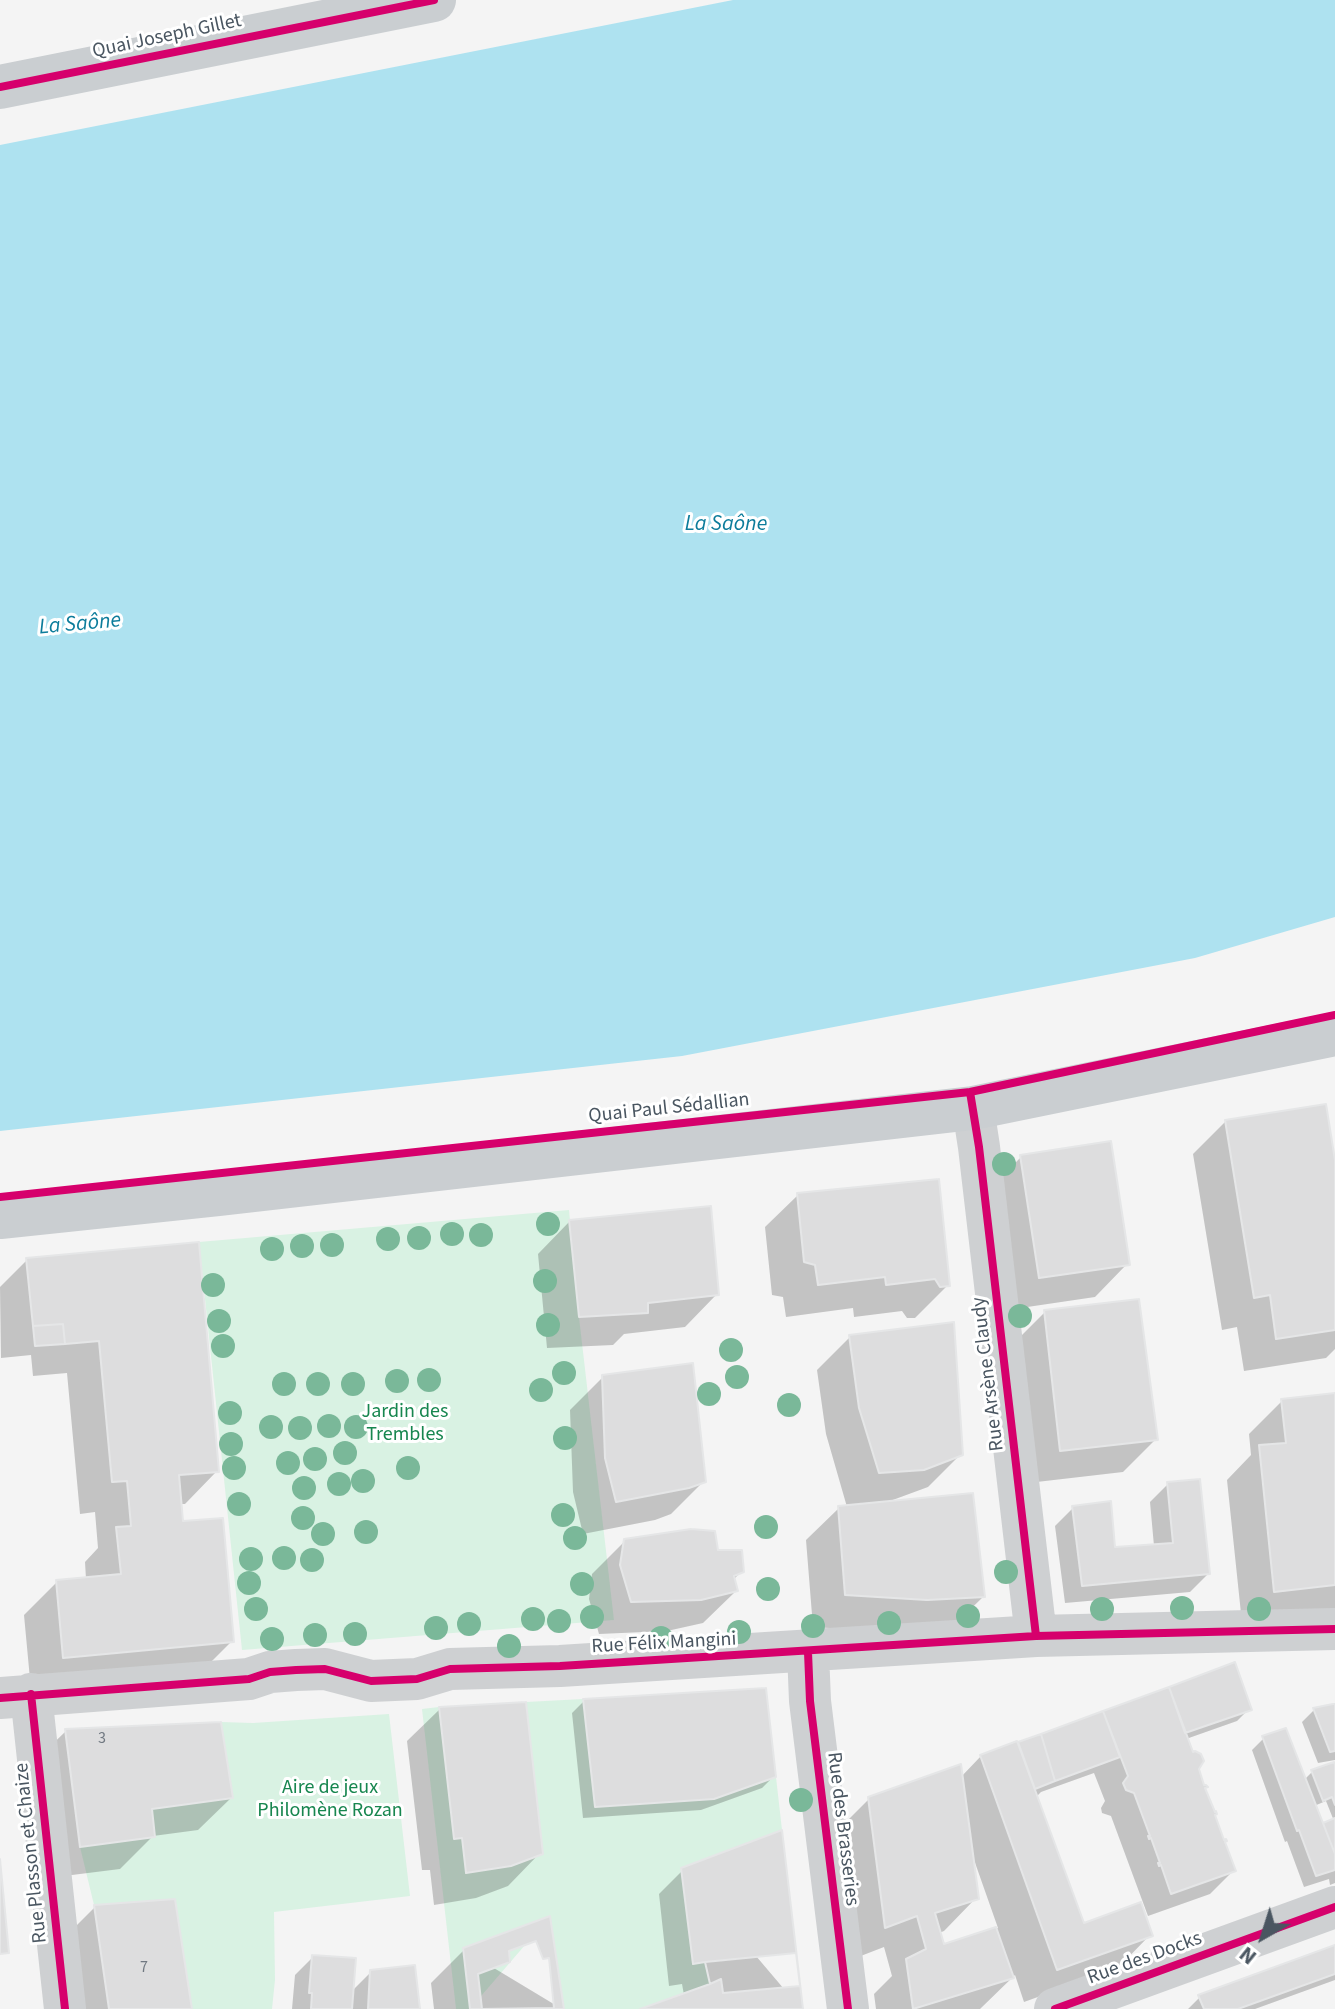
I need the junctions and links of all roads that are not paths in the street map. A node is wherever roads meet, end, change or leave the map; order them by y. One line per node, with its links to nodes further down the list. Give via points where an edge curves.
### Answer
1 (434, 0): 2 (main road, Quai Joseph Gillet)
2 (0, 87)
3 (1335, 1034): 4 (main road, Quai Paul Sédallian)
4 (973, 1108): 5 (main road, Quai Paul Sédallian); 7 (street, Rue Arsène Claudy)
5 (0, 1217)
6 (1335, 1629): 7 (street, Rue Félix Mangini)
7 (1036, 1636): 8 (street, Rue Félix Mangini)
8 (808, 1652): 9 (street, Rue Félix Mangini, via 450,1669 417,1679 371,1681 325,1669 283,1671 249,1679); 12 (street, Rue des Brasseries)
9 (16, 1696): 11 (street, Rue Plasson et Chaize)
10 (1335, 1907): 13 (street, Rue des Docks)
11 (65, 2009)
12 (848, 2009)
13 (1055, 2009)

